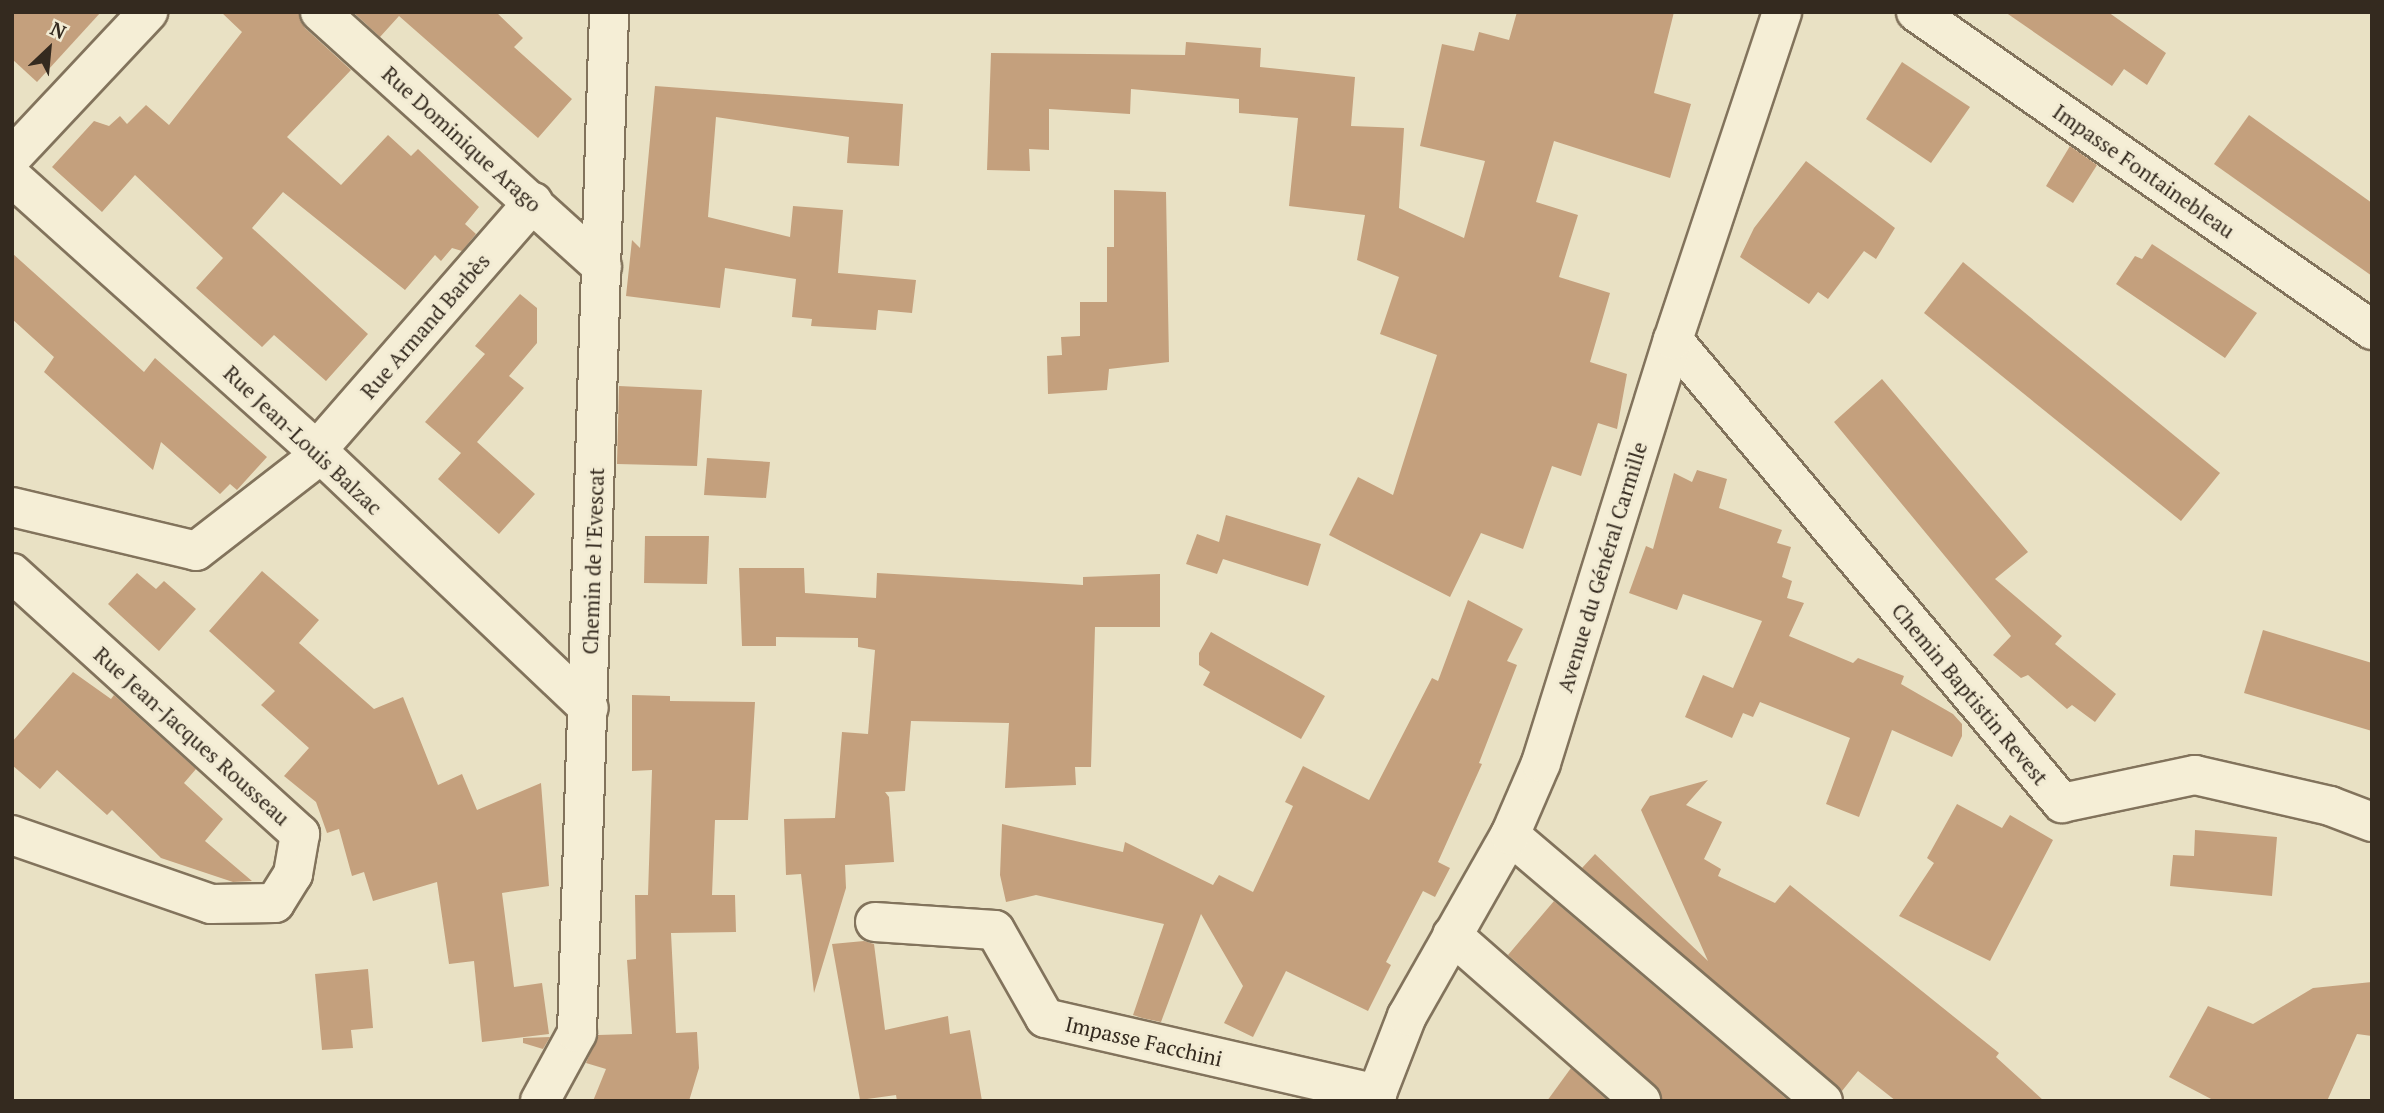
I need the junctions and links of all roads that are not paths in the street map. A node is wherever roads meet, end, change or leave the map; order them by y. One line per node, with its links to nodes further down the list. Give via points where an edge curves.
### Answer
1 (148, 12): 6 (street)
2 (320, 12): 8 (street, Rue Dominique Arago)
3 (609, 12): 9 (street, Chemin de l'Evescat)
4 (1782, 12): 11 (street, Avenue du Général Carmille)
5 (1916, 12): 10 (street, Impasse Fontainebleau)
6 (12, 157)
7 (12, 177): 12 (street, Rue Jean-Louis Balzac)
8 (534, 202): 9 (street, Rue Dominique Arago); 12 (street, Rue Armand Barbès)
9 (602, 267): 15 (street, Chemin de l'Evescat)
10 (2372, 330)
11 (1673, 340): 16 (street, Chemin Baptistin Revest, via 2062,803 2195,775 2330,806); 18 (street, Avenue du Général Carmille, via 1541,763)
12 (319, 452): 13 (street, Rue Armand Barbès, via 197,551); 15 (street, Rue Jean-Louis Balzac)
13 (12, 507)
14 (12, 573): 17 (street, Rue Jean-Jacques Rousseau, via 300,834 293,874 275,903 224,904 211,904)
15 (589, 708): 22 (street, Chemin de l'Evescat, via 577,1033)
16 (2372, 822)
17 (12, 835)
18 (1510, 835): 20 (street, Avenue du Général Carmille); 24 (street)
19 (875, 922): 21 (street, Impasse Facchini, via 995,930 1045,1018)
20 (1452, 935): 21 (street, Avenue du Général Carmille, via 1406,1016); 23 (street)
21 (1376, 1097)
22 (540, 1101)
23 (1641, 1101)
24 (1823, 1101)

